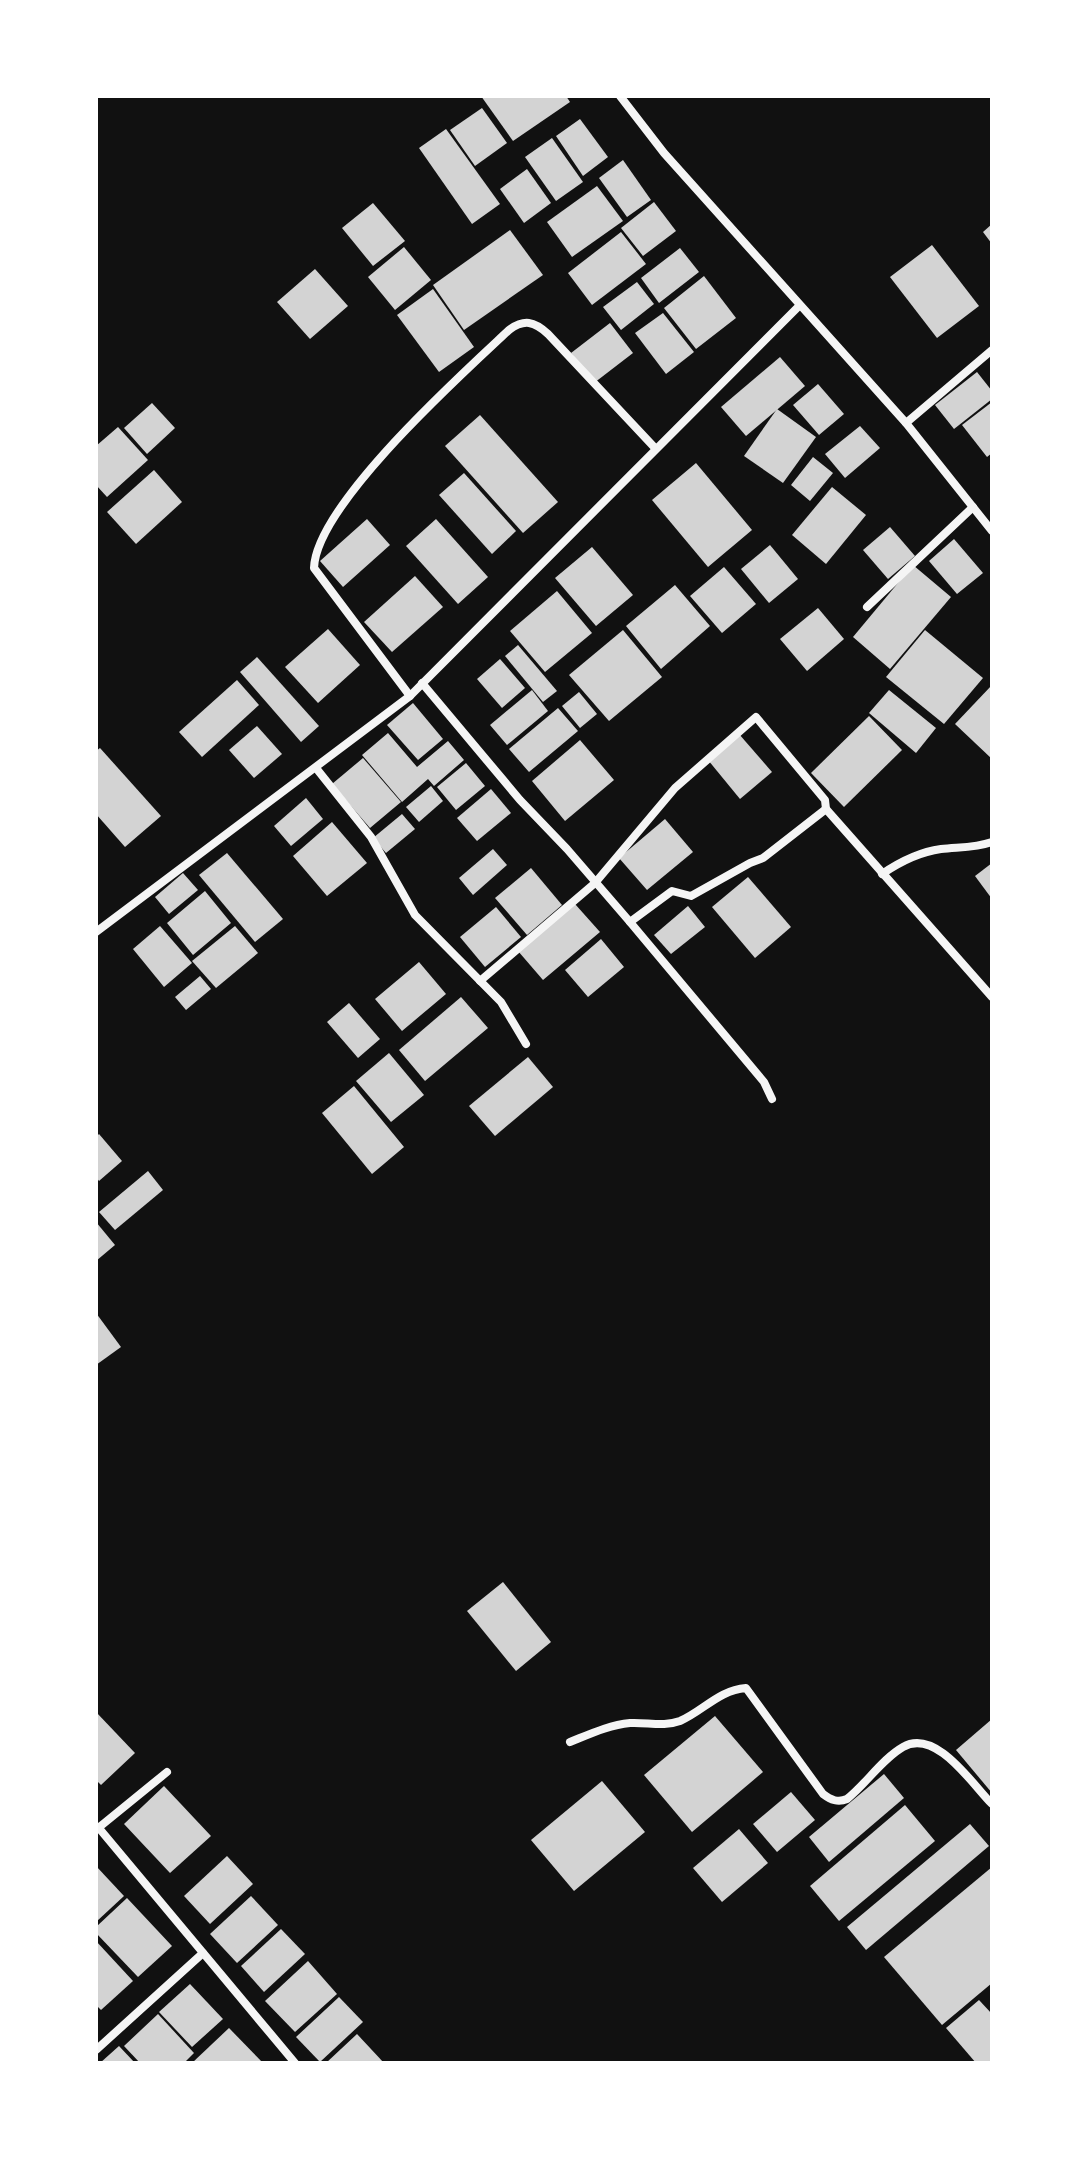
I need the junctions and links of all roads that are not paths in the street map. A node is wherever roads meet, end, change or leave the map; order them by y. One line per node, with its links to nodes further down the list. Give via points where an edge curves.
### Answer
1 (620, 96): 2 (street)
2 (799, 306): 4 (street); 5 (street)
3 (992, 350): 4 (street)
4 (906, 423): 6 (street)
5 (655, 448): 9 (street); 10 (street, via 548,334 526,322 509,330 408,427 322,534 314,568)
6 (973, 507): 7 (street); 8 (street)
7 (992, 531)
8 (867, 607)
9 (422, 683): 10 (street); 15 (street)
10 (410, 696): 11 (street)
11 (316, 768): 17 (street); 18 (street, via 371,837 415,915)
12 (826, 809): 14 (street); 15 (street, via 825,800 753,717 675,788); 16 (street, via 763,858 691,896 672,891)
13 (992, 842): 14 (street, via 921,853)
14 (882, 874): 19 (street)
15 (595, 883): 16 (street); 18 (street)
16 (630, 922): 21 (street, via 764,1082)
17 (96, 932)
18 (480, 981): 20 (street, via 501,1002)
19 (992, 997)
20 (526, 1044)
21 (772, 1099)
22 (570, 1742): 24 (street, via 618,1725 677,1722 720,1696 746,1688 829,1798 847,1799 901,1748 921,1742 937,1748)
23 (167, 1772): 25 (street)
24 (992, 1804)
25 (97, 1828): 26 (street)
26 (203, 1953): 27 (street); 28 (street)
27 (96, 2050)
28 (295, 2063)

